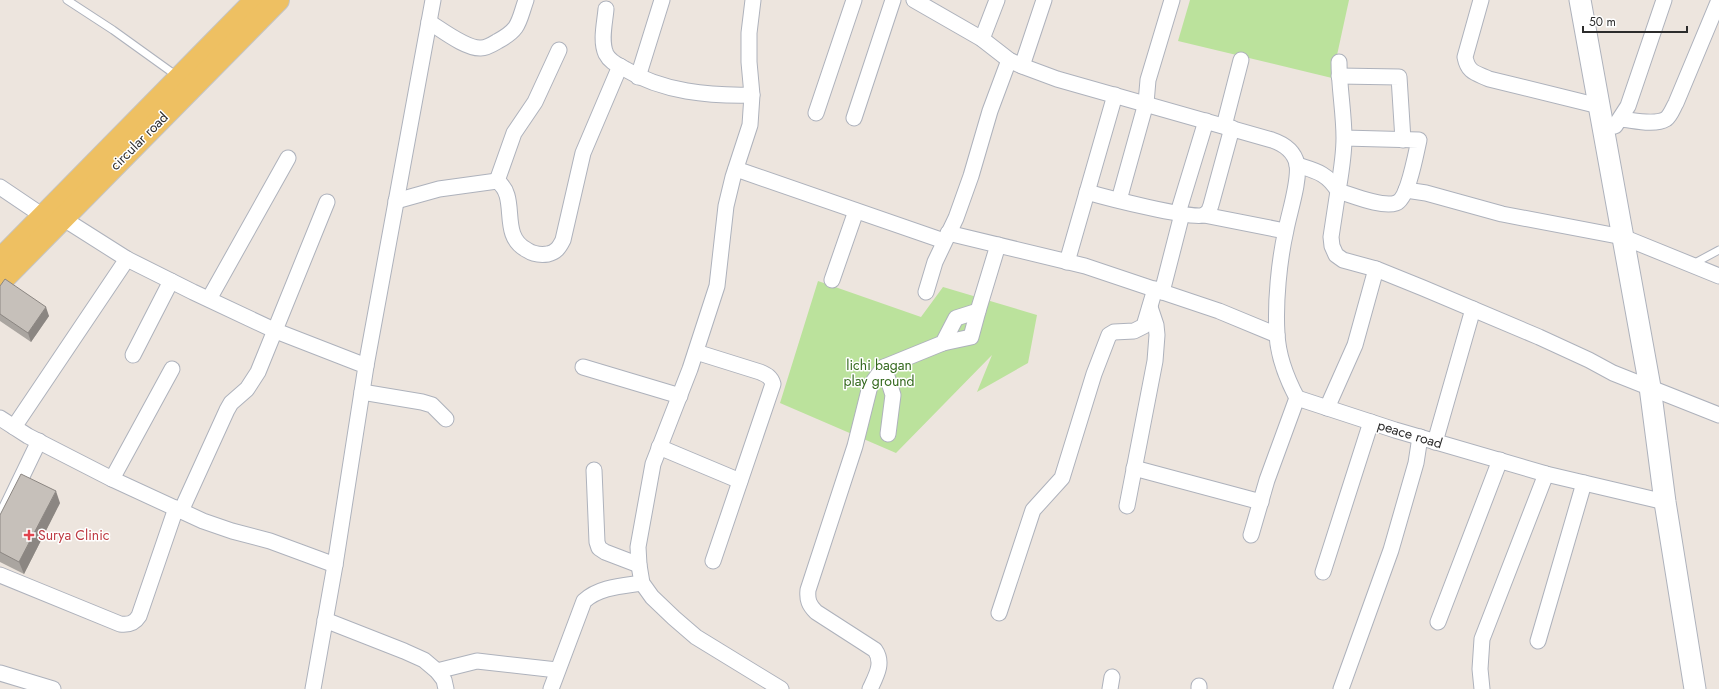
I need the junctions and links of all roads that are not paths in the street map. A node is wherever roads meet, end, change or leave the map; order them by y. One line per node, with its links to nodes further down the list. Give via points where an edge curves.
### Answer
1 (67, 0): 26 (lane)
2 (256, 0): 26 (main road, circular road)
3 (278, 0): 52 (main road, circular road)
4 (433, 0): 19 (street)
5 (526, 0): 19 (street, via 516,29 510,35 486,47 469,46)
6 (662, 0): 25 (street)
7 (753, 0): 27 (street, via 749,33)
8 (854, 0): 31 (street)
9 (893, 0): 32 (street)
10 (914, 0): 20 (street)
11 (997, 0): 20 (street)
12 (1044, 0): 23 (street)
13 (1172, 0): 29 (street, via 1148,80)
14 (1481, 0): 30 (street, via 1465,57 1466,66 1489,79)
15 (1580, 0): 30 (main road)
16 (1664, 0): 33 (street, via 1628,106)
17 (1719, 0): 33 (street, via 1670,114 1665,119 1655,122)
18 (606, 8): 24 (street, via 606,55)
19 (429, 22): 48 (street)
20 (982, 39): 23 (street)
21 (559, 50): 42 (street, via 534,102 514,132)
22 (1241, 60): 35 (street)
23 (1016, 63): 28 (street, via 1057,79); 55 (street, via 990,112 959,211)
24 (620, 66): 25 (street); 42 (street, via 583,153 559,248 547,254 538,254 521,247 514,240 506,193 503,185)
25 (638, 77): 27 (street, via 700,93 720,96)
26 (179, 78): 52 (main road, circular road)
27 (752, 95): 41 (street, via 750,125)
28 (1115, 95): 29 (street); 46 (street)
29 (1146, 103): 34 (street); 47 (street)
30 (1599, 106): 38 (main road)
31 (816, 113)
32 (854, 118)
33 (1621, 119): 38 (street)
34 (1206, 121): 35 (street); 51 (street)
35 (1228, 127): 40 (street, via 1284,144); 53 (street, via 1211,205)
36 (1344, 138): 37 (street); 37 (street, via 1339,69 1399,77); 45 (street)
37 (1403, 140): 44 (street, via 1419,140)
38 (1605, 140): 56 (main road)
39 (288, 158): 70 (street)
40 (1297, 165): 45 (street, via 1319,172 1332,180); 54 (street, via 1296,184)
41 (736, 169): 50 (street); 77 (street, via 726,206 717,286)
42 (497, 182): 48 (street, via 439,189)
43 (0, 187): 52 (street)
44 (1406, 190): 45 (street, via 1398,203 1391,204 1378,203); 56 (street, via 1502,214)
45 (1338, 191): 63 (street, via 1331,237 1336,256)
46 (1087, 192): 47 (street); 61 (street)
47 (1118, 200): 51 (street)
48 (396, 201): 79 (street)
49 (327, 202): 74 (street)
50 (856, 211): 55 (street); 65 (street)
51 (1180, 213): 53 (street); 68 (street)
52 (51, 215): 59 (street); 60 (main road, circular road); 67 (main road, circular road)
53 (1204, 215): 54 (street)
54 (1285, 232): 75 (street, via 1278,287)
55 (946, 237): 57 (street); 69 (street)
56 (1623, 237): 62 (street); 83 (main road)
57 (998, 245): 61 (street); 73 (street)
58 (1719, 250): 62 (lane)
59 (127, 259): 66 (street); 92 (street)
60 (0, 260)
61 (1067, 262): 68 (street)
62 (1691, 265): 64 (street)
63 (1376, 269): 72 (street); 87 (street, via 1355,345)
64 (1719, 276)
65 (832, 280)
66 (171, 281): 70 (street); 78 (street)
67 (0, 282)
68 (1159, 291): 71 (street); 75 (street, via 1219,311)
69 (926, 292)
70 (209, 299): 74 (street)
71 (1150, 307): 99 (street, via 1157,335); 117 (street, via 1144,326 1134,332 1114,332 1109,336 1094,374 1062,478 1033,510)
72 (1472, 309): 83 (street, via 1540,337 1613,373); 96 (street)
73 (978, 311): 76 (street, via 956,318); 76 (street, via 970,337)
74 (276, 332): 79 (street); 108 (street, via 252,382 226,410)
75 (1277, 335): 86 (street, via 1289,382)
76 (943, 343): 81 (street)
77 (696, 352): 85 (street); 103 (street, via 760,372 772,379 771,393)
78 (133, 355)
79 (366, 366): 84 (street)
80 (584, 367): 85 (street)
81 (884, 367): 93 (street, via 893,395); 130 (street, via 870,386 855,446 807,598 816,612 875,650 880,665)
82 (172, 369): 102 (street)
83 (1650, 387): 88 (street); 106 (main road)
84 (362, 392): 90 (street, via 432,405); 112 (street)
85 (680, 396): 97 (street)
86 (1297, 398): 87 (street, peace road); 105 (street)
87 (1327, 408): 91 (street, peace road)
88 (1719, 415)
89 (0, 418): 92 (street)
90 (446, 419)
91 (1371, 422): 94 (street, peace road); 114 (street)
92 (14, 427): 95 (street)
93 (888, 434)
94 (1420, 437): 96 (street, peace road); 131 (street, via 1416,463 1391,550)
95 (39, 441): 102 (street); 109 (street)
96 (1435, 442): 98 (street, peace road)
97 (659, 447): 103 (street); 113 (street, via 644,507 638,546)
98 (1500, 460): 101 (street, peace road); 119 (street)
99 (1134, 468): 105 (street); 107 (street)
100 (594, 470): 113 (street, via 598,548)
101 (1546, 474): 104 (street, peace road); 132 (street, via 1482,639)
102 (112, 479): 108 (street)
103 (740, 481): 111 (street)
104 (1584, 483): 106 (street, peace road); 120 (street)
105 (1261, 502): 110 (street)
106 (1666, 502): 133 (main road)
107 (1127, 506)
108 (178, 510): 112 (street); 115 (street, via 142,609 132,623 120,624)
109 (0, 522)
110 (1251, 536)
111 (713, 561)
112 (335, 565): 118 (street)
113 (639, 565): 116 (street)
114 (1323, 572)
115 (0, 575)
116 (642, 583): 121 (street, via 599,592 584,601); 124 (street, via 652,597 696,637)
117 (999, 613)
118 (325, 620): 122 (street, via 404,650 424,660); 126 (street)
119 (1438, 622)
120 (1538, 641)
121 (557, 670): 122 (street, via 477,661); 128 (street)
122 (437, 671): 127 (street, via 444,680)
123 (0, 672): 125 (street)
124 (763, 684): 129 (street)
125 (53, 689)
126 (313, 689)
127 (446, 689)
128 (551, 689)
129 (780, 689)
130 (870, 689)
131 (1341, 689)
132 (1482, 689)
133 (1695, 689)

